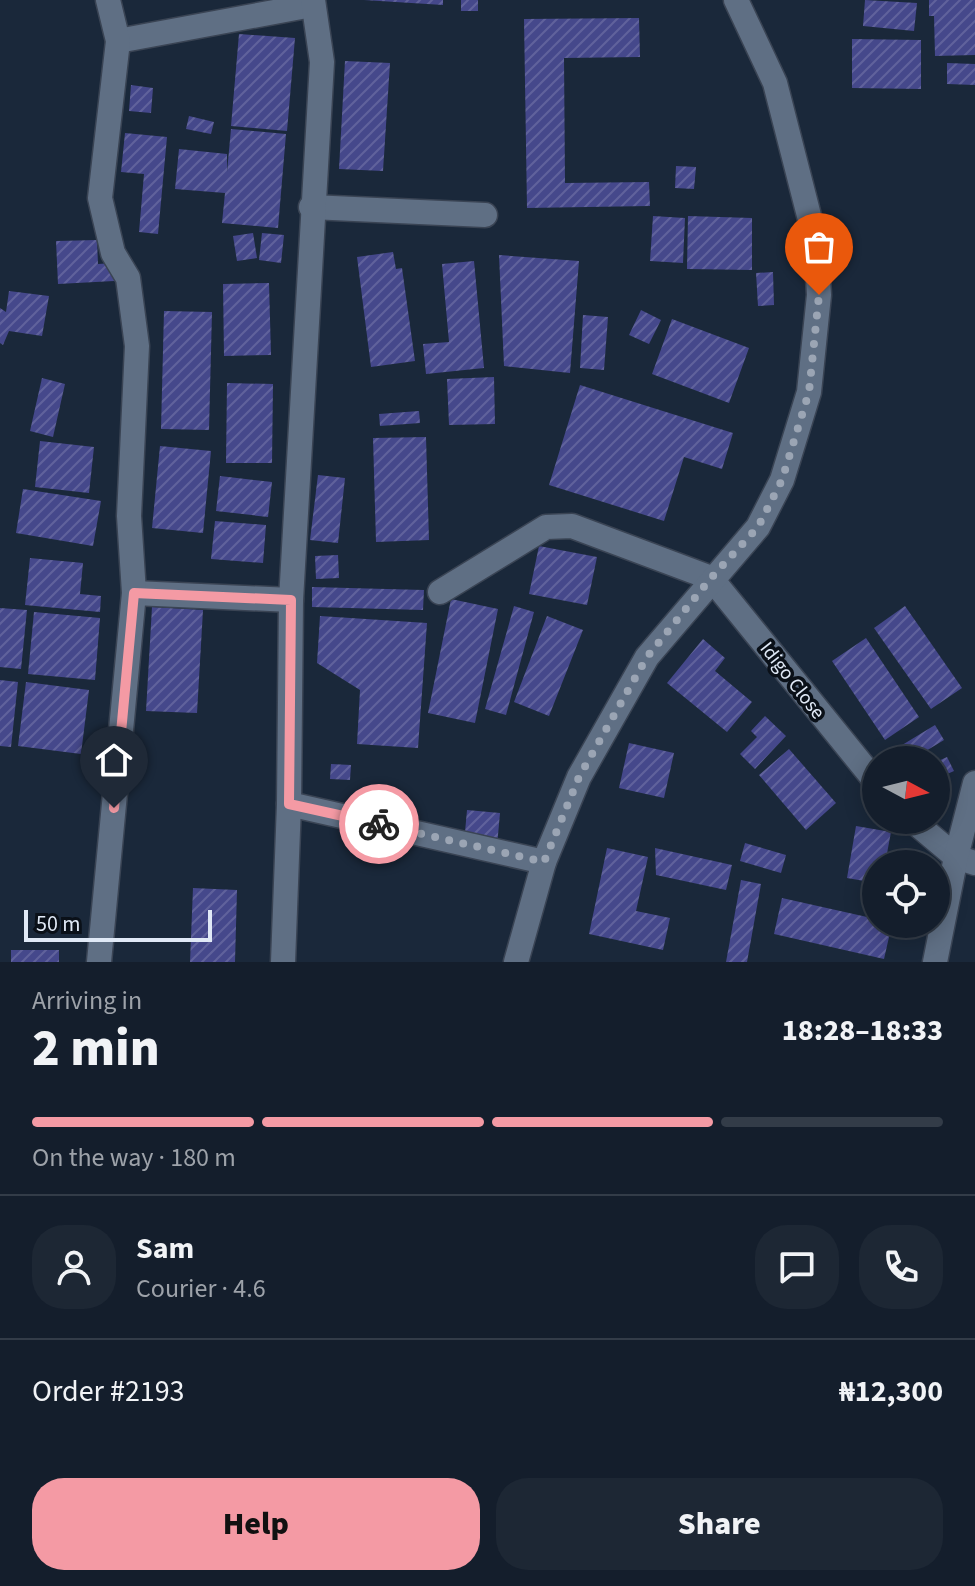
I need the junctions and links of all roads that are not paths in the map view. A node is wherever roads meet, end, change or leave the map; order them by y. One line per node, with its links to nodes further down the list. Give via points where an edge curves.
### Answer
1 (108, 0): 4 (street)
2 (736, 0): 7 (street, via 775,83 804,183 819,295 809,392 782,480 758,527)
3 (312, 2): 4 (street); 5 (street, via 322,62)
4 (118, 41): 9 (street, via 100,198 135,311 129,516)
5 (311, 207): 6 (street); 10 (street, via 306,385)
6 (485, 215)
7 (711, 578): 8 (street, via 572,526 546,527); 11 (street, Idigo Close); 16 (street, via 647,657 604,728)
8 (440, 592)
9 (134, 593): 10 (street); 17 (street)
10 (291, 600): 13 (street)
11 (862, 765)
12 (975, 783): 15 (street)
13 (289, 804): 16 (street); 18 (street)
14 (931, 834): 15 (street)
15 (965, 860): 20 (street)
16 (544, 862): 19 (street)
17 (99, 962)
18 (283, 962)
19 (516, 962)
20 (935, 962)

